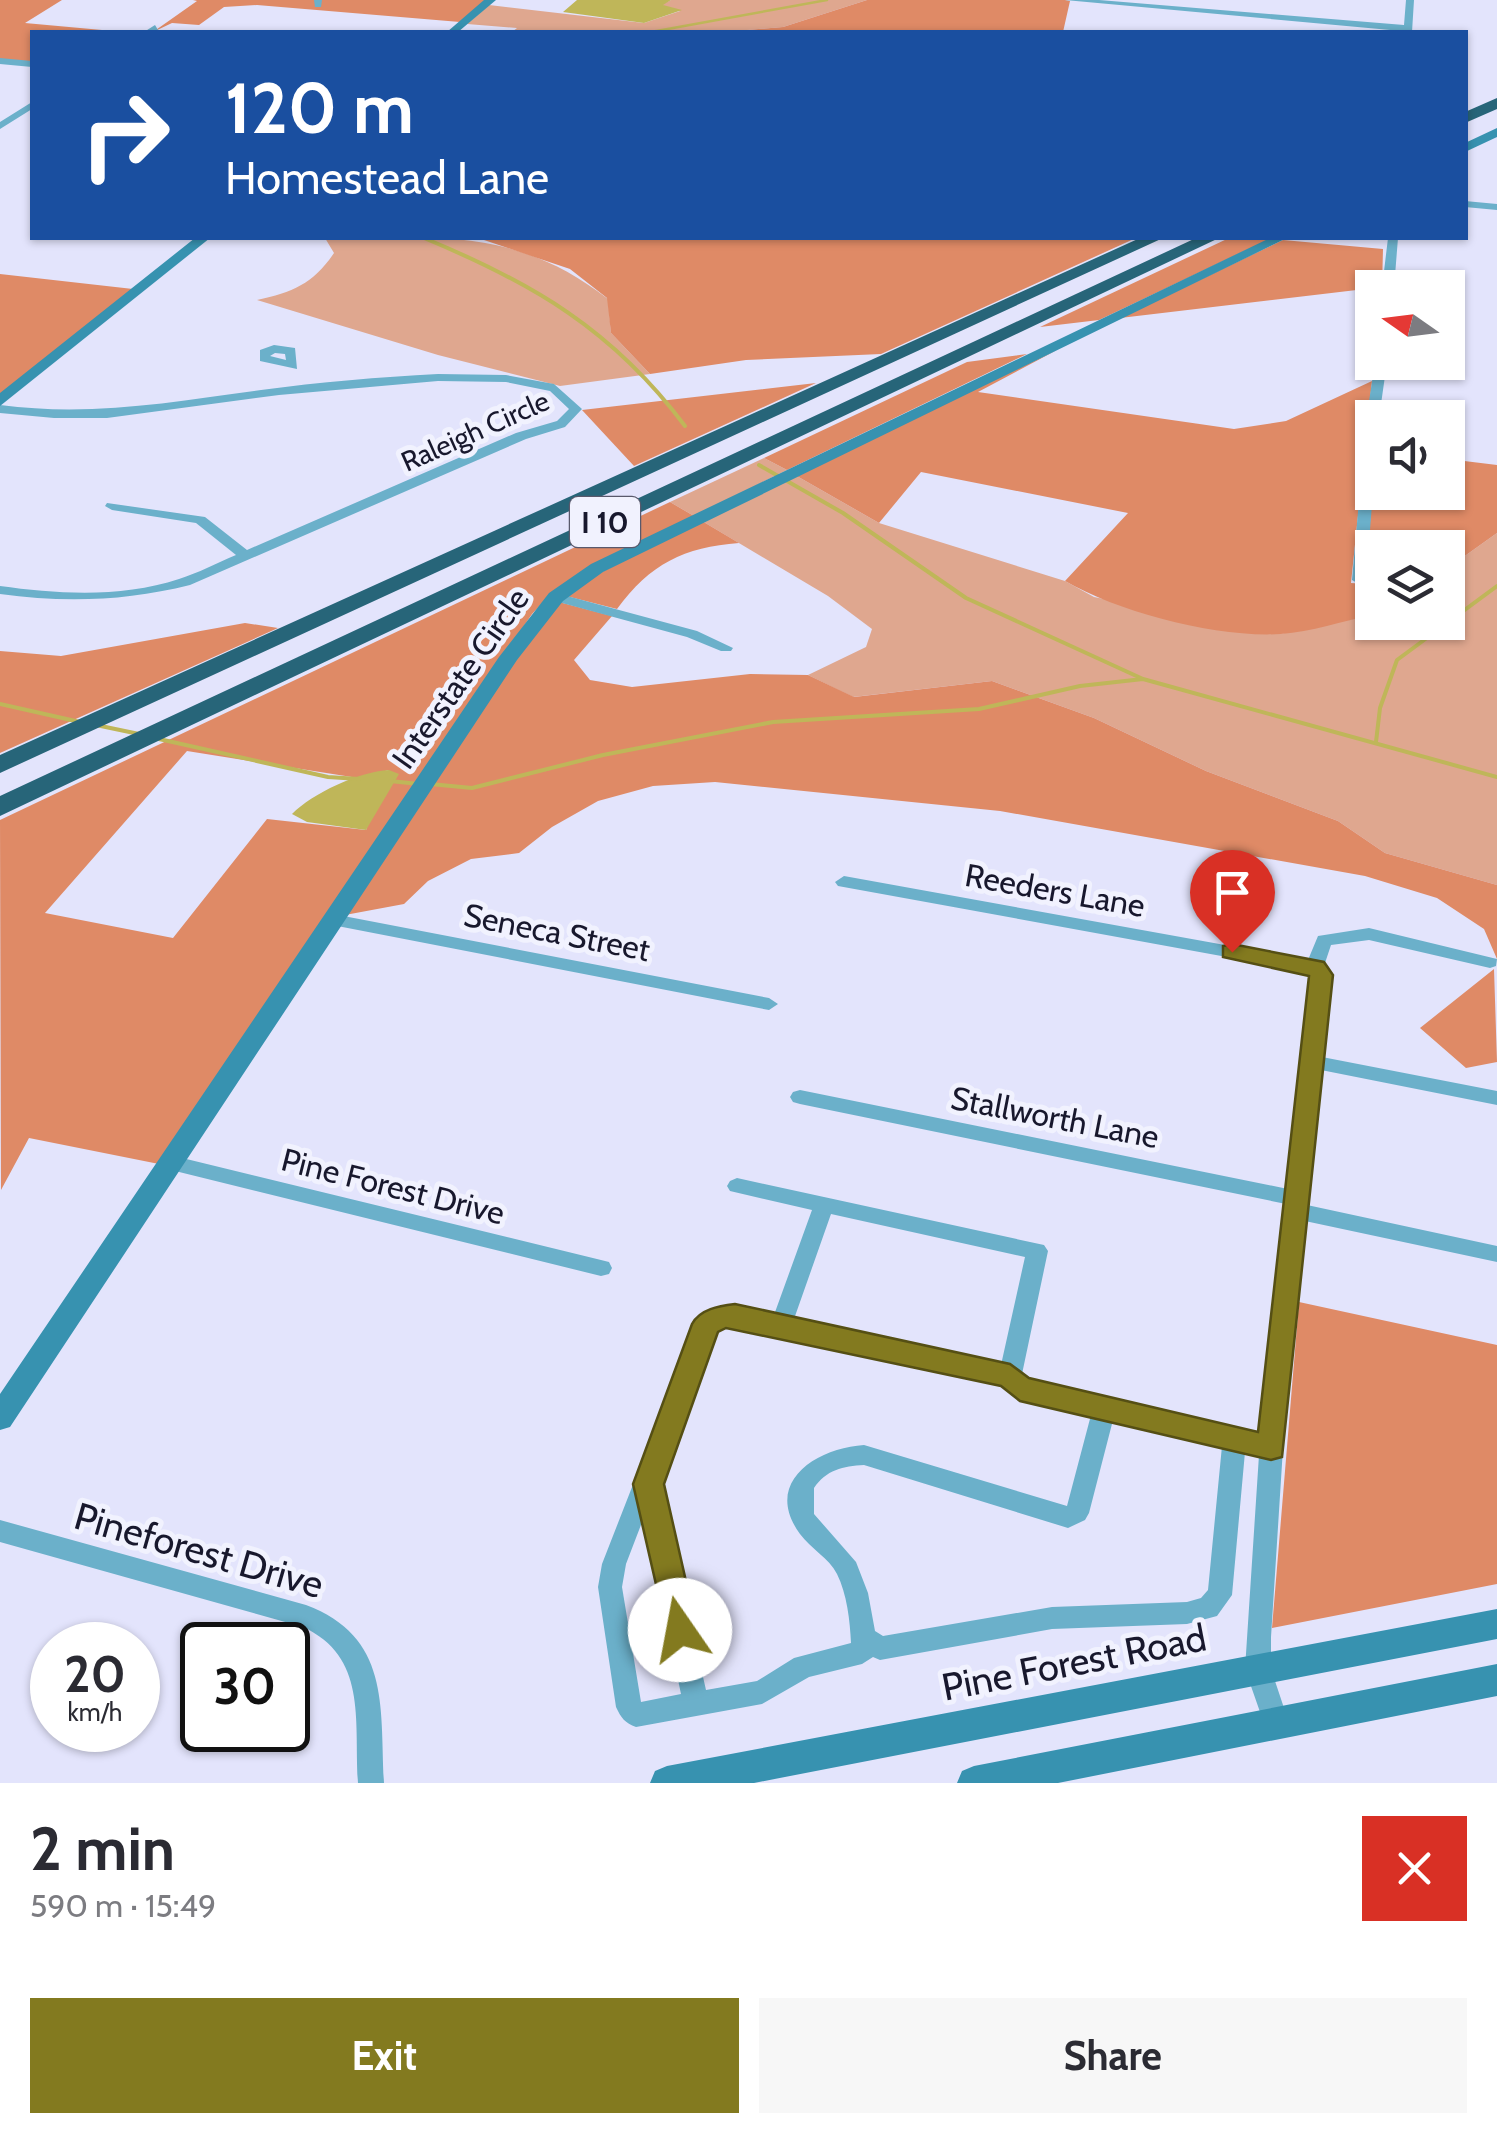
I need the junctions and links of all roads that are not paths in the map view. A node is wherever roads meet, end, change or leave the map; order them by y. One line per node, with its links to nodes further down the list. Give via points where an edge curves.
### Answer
1 (490, 0): 4 (street)
2 (1069, 0): 5 (street)
3 (1410, 0): 5 (street)
4 (454, 30)
5 (1408, 30)
6 (0, 61): 7 (street)
7 (30, 64)
8 (1497, 103): 10 (highway)
9 (30, 107): 11 (street)
10 (1468, 117)
11 (0, 126)
12 (1497, 132): 13 (street)
13 (1468, 146)
14 (1468, 204): 15 (street)
15 (1497, 207)
16 (201, 240): 24 (street)
17 (1150, 240): 31 (highway, I 10)
18 (1206, 240): 32 (highway, I 10)
19 (1276, 240): 29 (street, Interstate Circle, via 761,487 598,568)
20 (1392, 240): 21 (street)
21 (1389, 270)
22 (292, 366): 23 (street)
23 (300, 391): 25 (street, Raleigh Circle, via 97,415); 27 (street, Raleigh Circle, via 483,376 558,389 576,409 561,424)
24 (0, 401)
25 (0, 409)
26 (112, 506): 27 (street, via 200,520)
27 (248, 557): 28 (street, Raleigh Circle, via 134,595 68,598)
28 (0, 590)
29 (556, 597): 30 (street); 34 (street, Interstate Circle)
30 (726, 648)
31 (0, 765)
32 (0, 806)
33 (844, 882): 36 (street, Reeders Lane)
34 (333, 920): 37 (street, Seneca Street); 41 (street, Interstate Circle)
35 (1490, 962): 36 (street, via 1369,934 1324,940)
36 (1315, 967): 38 (street, via 1321,975)
37 (768, 1004)
38 (1312, 1062): 40 (street); 44 (street)
39 (800, 1097): 44 (street, Stallworth Lane)
40 (1497, 1098)
41 (170, 1163): 46 (street, Pine Forest Drive); 50 (street, Interstate Circle)
42 (736, 1186): 43 (street)
43 (824, 1205): 47 (street); 48 (street, via 1037,1251)
44 (1297, 1205): 45 (street, Stallworth Lane); 52 (street)
45 (1497, 1254)
46 (601, 1268)
47 (781, 1325): 48 (street); 53 (street, via 735,1315 706,1324)
48 (1010, 1376): 49 (street, via 1020,1388)
49 (1104, 1409): 51 (street); 56 (street, via 1077,1513 1068,1517 864,1455 841,1455 815,1467 800,1491 802,1516 845,1564)
50 (0, 1418)
51 (1234, 1439): 52 (street); 56 (street, via 1220,1595 1208,1608 1052,1618 880,1648)
52 (1271, 1448): 57 (street)
53 (648, 1484): 59 (street); 59 (street, via 610,1587 629,1707 636,1715)
54 (0, 1531): 61 (street, Pineforest Drive, via 306,1616 340,1634 364,1680)
55 (1497, 1624): 57 (street, Pine Forest Road)
56 (866, 1639): 59 (street, via 862,1652 803,1666 762,1692)
57 (1258, 1670): 60 (street); 62 (street, Pine Forest Road)
58 (1497, 1680): 60 (street)
59 (696, 1704)
60 (1276, 1722): 63 (street)
61 (370, 1783)
62 (667, 1783)
63 (974, 1783)

